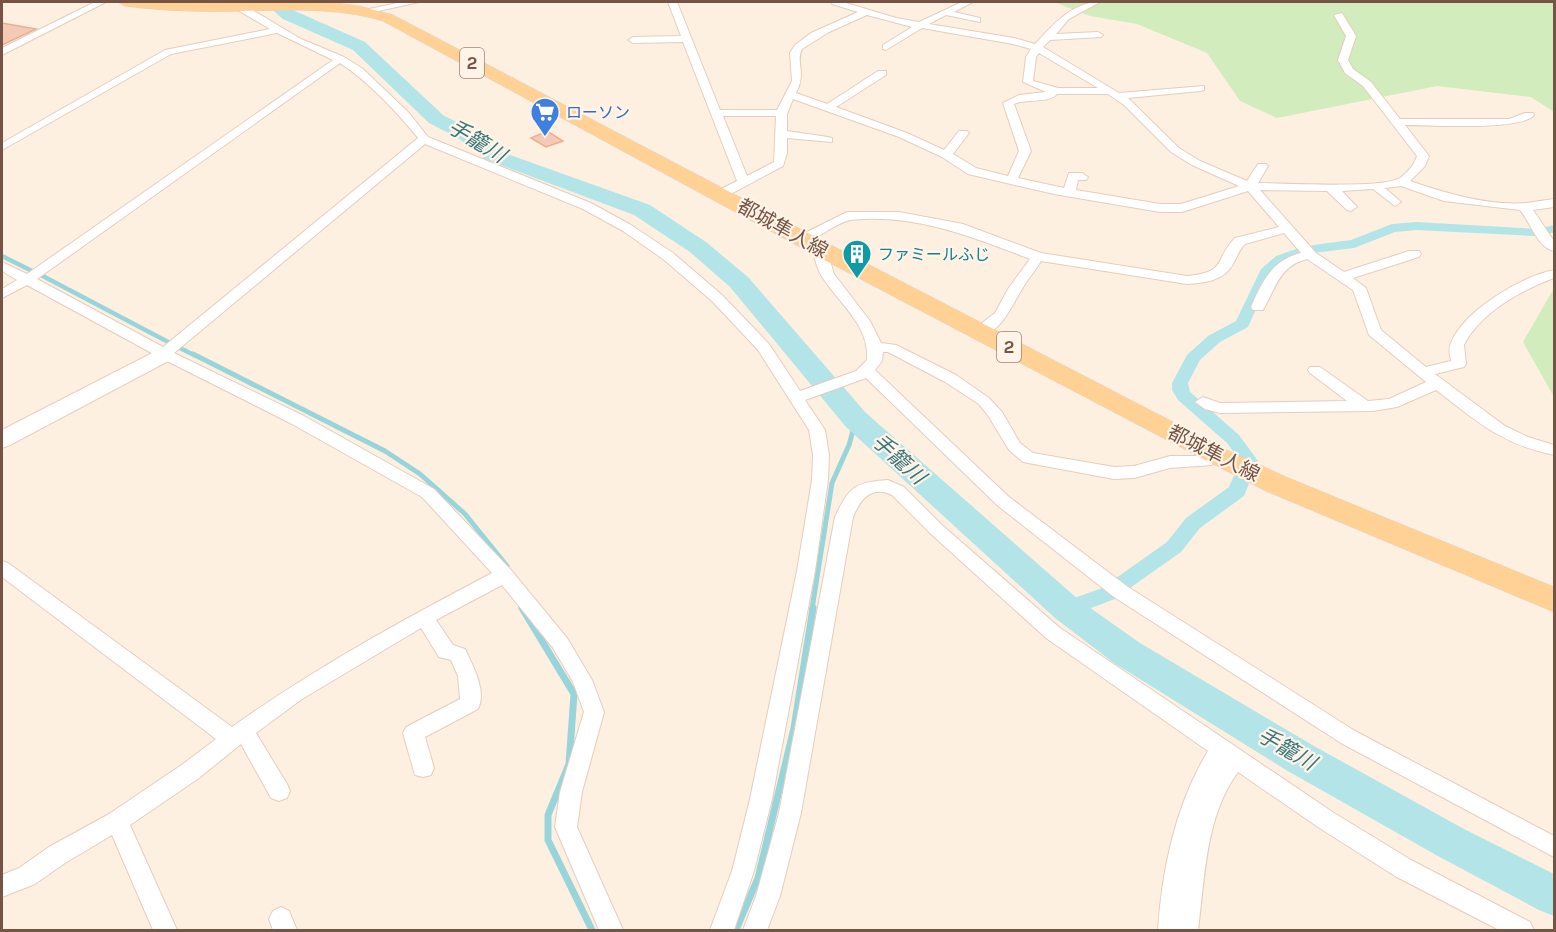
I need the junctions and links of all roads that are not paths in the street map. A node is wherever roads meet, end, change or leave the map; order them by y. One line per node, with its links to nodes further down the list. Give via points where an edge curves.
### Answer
1 (101, 2): 27 (street)
2 (125, 2): 8 (main road, 都城隼人線 / 2, via 170,6)
3 (414, 2): 10 (street)
4 (672, 2): 23 (street)
5 (835, 2): 12 (street)
6 (969, 2): 11 (street)
7 (1096, 2): 22 (street, via 1066,17)
8 (236, 4): 9 (main road, 都城隼人線 / 2); 18 (street)
9 (310, 5): 10 (main road, 都城隼人線 / 2)
10 (365, 11): 56 (main road, 都城隼人線 / 2, via 398,23)
11 (945, 12): 14 (street); 16 (street)
12 (865, 13): 16 (street); 33 (street, via 797,47 798,74)
13 (1339, 15): 40 (street, via 1352,42 1343,60)
14 (964, 17): 15 (street); 19 (street)
15 (977, 20)
16 (921, 26): 19 (street); 25 (street)
17 (992, 27): 21 (street)
18 (279, 30): 28 (street); 45 (street, via 168,52)
19 (949, 31): 21 (street)
20 (1098, 35): 22 (street)
21 (982, 36): 26 (street)
22 (1048, 37): 26 (street)
23 (687, 39): 24 (street); 36 (street)
24 (633, 40)
25 (886, 47)
26 (1037, 48): 31 (street, via 1031,57 1028,82); 32 (street)
27 (2, 52)
28 (340, 59): 43 (street, via 374,84); 70 (street)
29 (882, 73): 34 (street)
30 (1200, 88): 32 (street)
31 (1064, 92): 32 (street); 49 (street, via 1008,103 1025,151)
32 (1114, 93): 52 (street, via 1176,150)
33 (789, 94): 34 (street); 37 (street)
34 (828, 108): 39 (street)
35 (882, 112): 39 (street)
36 (717, 113): 37 (street); 51 (street)
37 (782, 113): 42 (street)
38 (1529, 115): 40 (street, via 1509,122)
39 (869, 123): 46 (street)
40 (1396, 123): 50 (street, via 1423,156 1421,164)
41 (963, 133): 46 (street)
42 (782, 134): 44 (street); 51 (street, via 779,164)
43 (424, 139): 75 (street); 80 (street, via 587,206 660,250 735,316 764,347)
44 (828, 140)
45 (2, 147)
46 (946, 155): 49 (street, via 972,171)
47 (1262, 166): 52 (street)
48 (1082, 177): 55 (street, via 1073,176)
49 (1011, 181): 55 (street)
50 (1402, 182): 53 (street); 60 (street, via 1453,199)
51 (744, 183): 56 (street)
52 (1250, 186): 54 (street); 55 (street, via 1175,209); 61 (street)
53 (1376, 186): 54 (street); 57 (street)
54 (1331, 188): 59 (street)
55 (1068, 193)
56 (721, 194): 62 (main road, 都城隼人線 / 2)
57 (1395, 202)
58 (1554, 203): 60 (street)
59 (1351, 207)
60 (1524, 207): 63 (street)
61 (1288, 228): 65 (street); 66 (street, via 1240,241 1223,270 1196,279)
62 (810, 243): 66 (street, via 843,217 885,215 959,227); 73 (main road, 都城隼人線 / 2); 74 (street, via 828,277 852,304)
63 (1554, 247)
64 (1414, 254): 69 (street)
65 (1310, 255): 69 (street); 72 (street, via 1293,258 1280,266 1268,282)
66 (1038, 257): 73 (street, via 1001,315)
67 (2, 266): 70 (street)
68 (1554, 274): 78 (street, via 1507,295 1468,328 1457,347 1459,363)
69 (1342, 277): 78 (street, via 1361,292 1377,336)
70 (27, 280): 71 (street); 75 (street)
71 (2, 294)
72 (1258, 307)
73 (979, 332): 85 (main road, 都城隼人線 / 2)
74 (876, 347): 77 (street); 85 (street, via 891,348 974,394 996,413 1010,443 1029,458 1123,473 1170,462 1206,461)
75 (164, 354): 83 (street); 87 (street, via 298,420 428,493)
76 (1315, 370): 82 (street)
77 (867, 371): 80 (street); 95 (street, via 1003,501 1121,592 1348,737)
78 (1422, 373): 79 (street)
79 (1436, 384): 82 (street, via 1392,403); 84 (street, via 1499,430)
80 (798, 397): 99 (street, via 817,430 820,480 761,799 743,871)
81 (1203, 402): 82 (street, via 1222,409)
82 (1364, 406)
83 (2, 440)
84 (1554, 450)
85 (1216, 455): 88 (main road, 都城隼人線 / 2)
86 (2, 568): 90 (street)
87 (505, 575): 89 (street); 98 (street, via 560,644 582,680 594,712 571,792 566,827)
88 (1554, 600)
89 (424, 618): 90 (street, via 295,693); 92 (street, via 446,651 458,655 468,676 471,703 413,733)
90 (238, 735): 93 (street); 94 (street)
91 (1228, 754): 100 (street, via 1053,633 898,492 888,486 867,487 853,496 844,517 790,813); 101 (street, via 1208,767 1196,796 1176,880); 102 (street, via 1206,814); 103 (street, via 1403,868)
92 (423, 768)
93 (279, 791)
94 (117, 821): 96 (street, via 27,876); 97 (street)
95 (1554, 847)
96 (2, 886)
97 (165, 930)
98 (611, 930)
99 (722, 930)
100 (755, 930)
101 (1170, 930)
102 (1186, 930)
103 (1522, 930)

